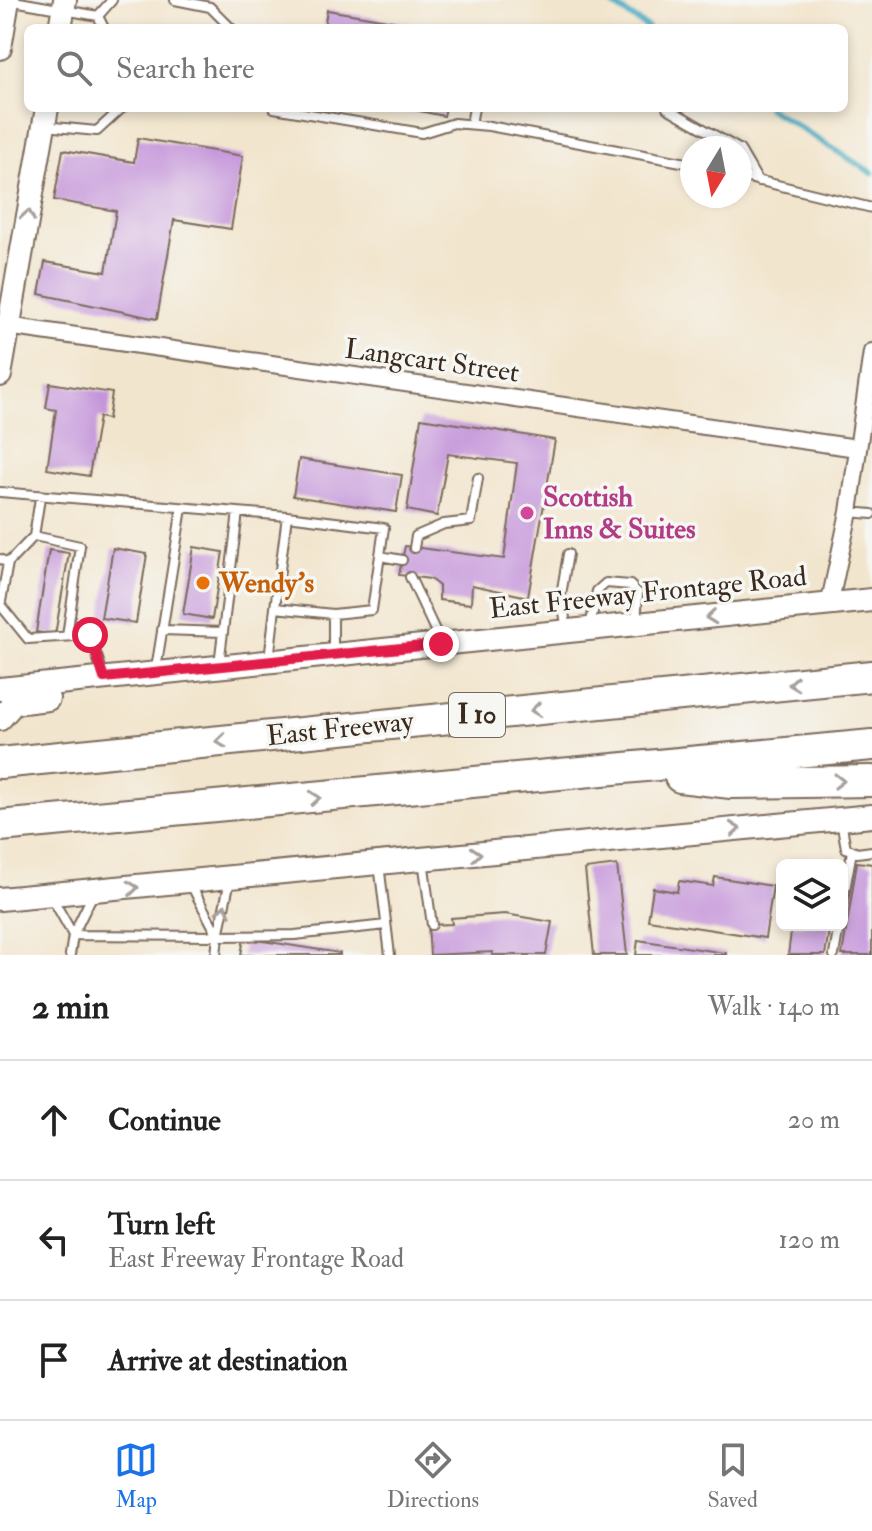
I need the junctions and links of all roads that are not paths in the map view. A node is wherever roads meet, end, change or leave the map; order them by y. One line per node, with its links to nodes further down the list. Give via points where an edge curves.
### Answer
1 (8, 0): 4 (lane); 8 (main road)
2 (112, 0): 5 (lane)
3 (175, 0): 7 (lane, via 210,7)
4 (63, 12): 5 (lane)
5 (98, 16): 6 (lane)
6 (102, 24)
7 (227, 24)
8 (0, 48)
9 (118, 112): 13 (lane, via 97,131)
10 (298, 112): 14 (lane, via 422,133 454,123)
11 (473, 112): 14 (lane)
12 (674, 112): 15 (lane)
13 (45, 117): 21 (main road, one-way to 13)
14 (471, 124): 16 (lane)
15 (715, 136)
16 (680, 162)
17 (752, 171): 19 (lane)
18 (752, 179): 19 (lane)
19 (758, 181): 20 (lane)
20 (872, 208)
21 (5, 326): 23 (main road); 24 (street, Langcart Street)
22 (872, 352): 24 (street)
23 (0, 375)
24 (857, 448): 30 (street)
25 (478, 478): 34 (lane, via 471,521 444,524 416,536)
26 (0, 492): 27 (lane)
27 (40, 498): 28 (lane); 33 (lane)
28 (182, 508): 29 (lane); 48 (lane)
29 (238, 512): 32 (lane); 47 (lane)
30 (849, 512): 31 (lane); 41 (street)
31 (872, 514)
32 (287, 516): 36 (lane, via 384,528); 43 (lane)
33 (34, 536): 38 (lane); 49 (lane, via 80,546)
34 (414, 548)
35 (568, 554): 46 (lane, via 561,595)
36 (380, 556): 37 (lane); 44 (lane, via 372,610)
37 (402, 560)
38 (4, 561): 42 (lane)
39 (410, 577): 50 (lane)
40 (872, 600): 41 (main road, East Freeway Frontage Road)
41 (829, 606): 45 (main road, East Freeway Frontage Road, one-way to 45)
42 (1, 607): 49 (lane, via 28,639)
43 (275, 608): 44 (lane); 52 (lane)
44 (333, 614): 51 (lane)
45 (636, 624): 46 (main road, East Freeway Frontage Road); 46 (lane, via 638,593 630,585 606,583)
46 (579, 630): 50 (main road, East Freeway Frontage Road)
47 (223, 632): 48 (lane); 53 (lane)
48 (162, 633): 54 (lane)
49 (67, 636): 57 (lane, via 90,635)
50 (441, 644): 51 (main road, East Freeway Frontage Road)
51 (333, 654): 52 (main road, East Freeway Frontage Road)
52 (269, 660): 53 (main road, East Freeway Frontage Road)
53 (218, 664): 54 (main road, East Freeway Frontage Road)
54 (156, 672): 56 (main road, East Freeway Frontage Road)
55 (872, 676): 61 (highway, East Freeway / I 10, one-way to 61)
56 (130, 677): 57 (main road, East Freeway Frontage Road); 59 (main road, via 119,691 14,703)
57 (104, 678): 58 (main road, East Freeway Frontage Road)
58 (0, 689)
59 (0, 719)
60 (872, 745): 62 (highway)
61 (0, 763)
62 (622, 770): 63 (highway, one-way to 63, via 731,783); 66 (highway, one-way to 62)
63 (872, 781)
64 (872, 816): 65 (main road)
65 (840, 819): 67 (lane, via 846,848); 69 (main road, one-way to 65)
66 (0, 826)
67 (852, 851): 68 (lane); 71 (lane)
68 (872, 851)
69 (423, 859): 70 (main road); 79 (lane)
70 (379, 864): 72 (main road); 78 (lane)
71 (848, 873)
72 (230, 878): 74 (main road); 82 (lane, one-way to 72)
73 (0, 881): 76 (main road, via 14,890)
74 (190, 882): 75 (main road, one-way to 74); 82 (lane)
75 (94, 891): 76 (main road); 81 (lane)
76 (46, 896): 77 (main road); 81 (lane)
77 (0, 899)
78 (386, 925): 82 (lane, via 295,935); 85 (lane)
79 (432, 925)
80 (838, 931): 86 (lane)
81 (73, 935): 82 (lane); 83 (lane)
82 (218, 936): 84 (lane)
83 (70, 955)
84 (216, 955)
85 (390, 955)
86 (834, 955)

